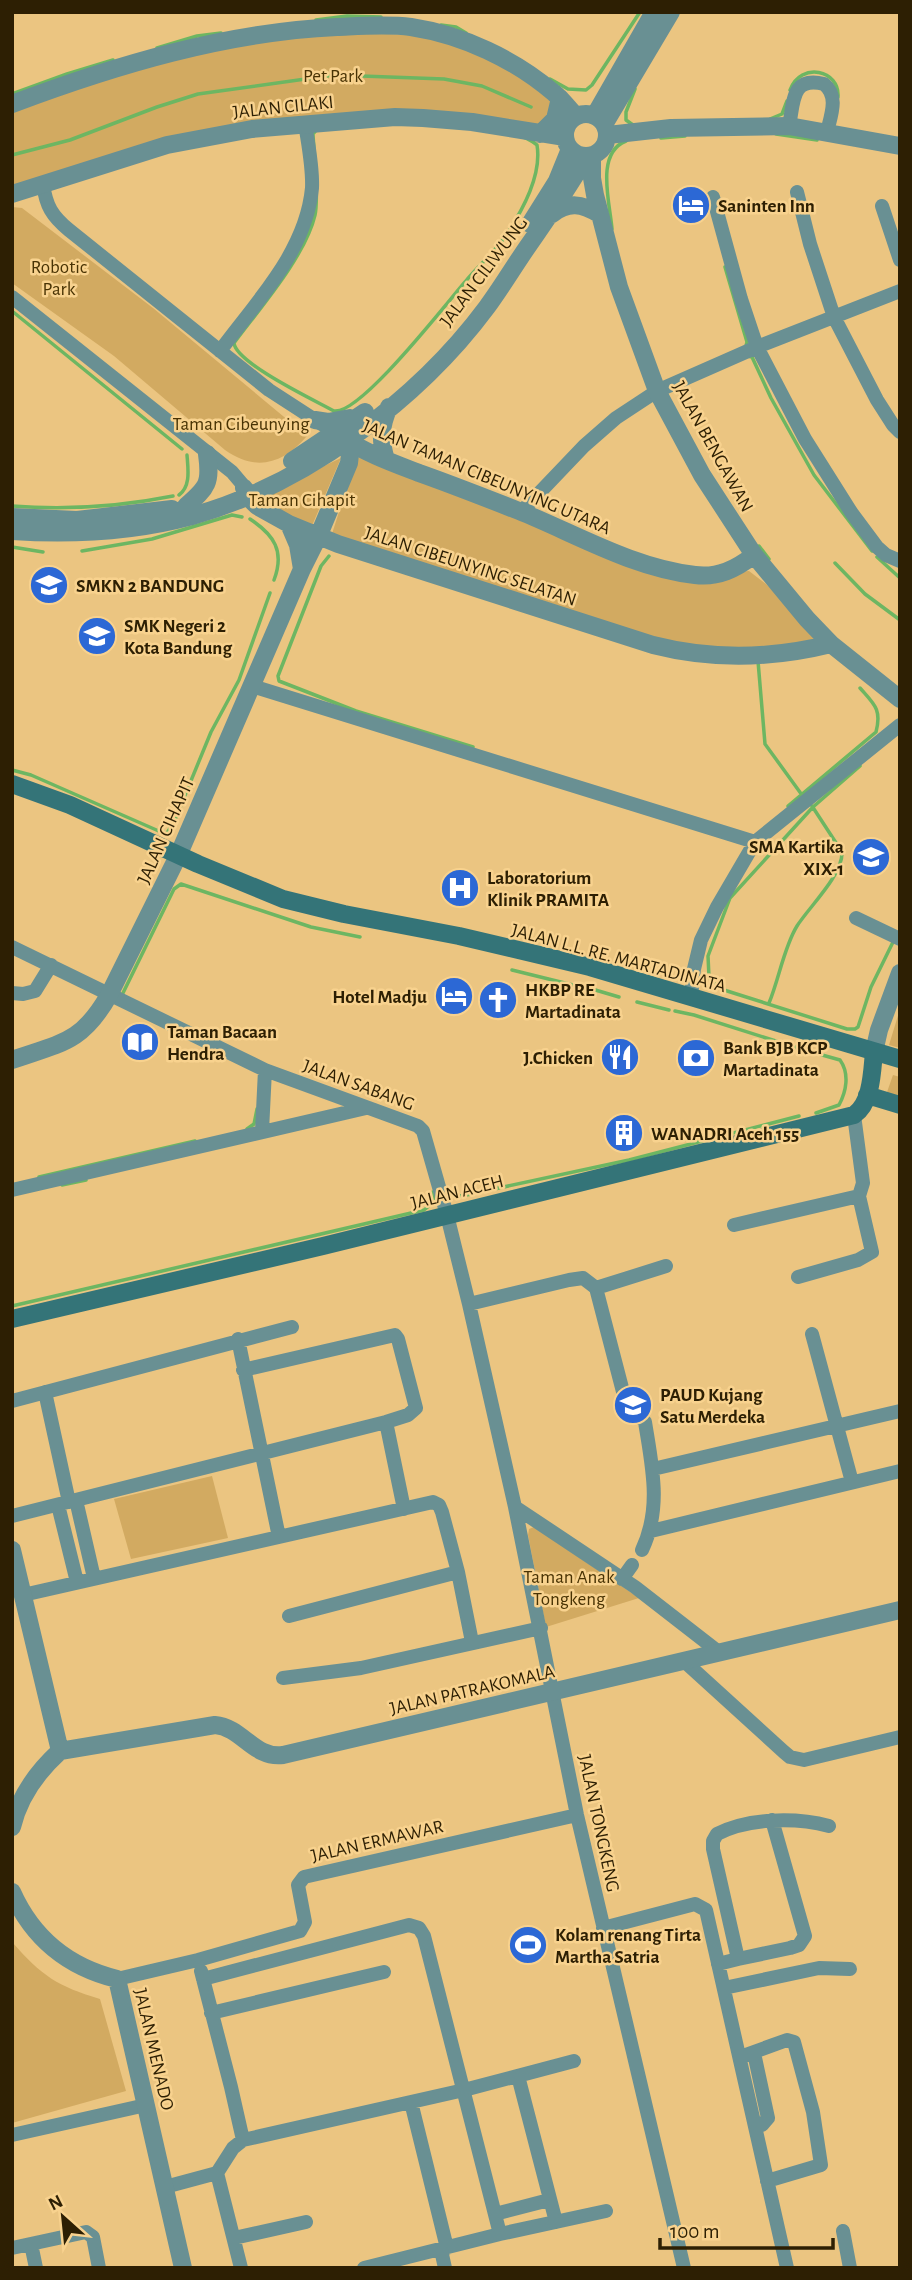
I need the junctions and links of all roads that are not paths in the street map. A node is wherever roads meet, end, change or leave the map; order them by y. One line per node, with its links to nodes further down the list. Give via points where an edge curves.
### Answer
1 (654, 12): 6 (street)
2 (671, 12): 6 (street)
3 (559, 98): 4 (street, via 512,64 460,40 410,27 363,26 217,43 104,71); 5 (street); 6 (street); 11 (street, via 555,119)
4 (12, 104)
5 (576, 116): 6 (street); 12 (street, via 567,125)
6 (605, 116): 9 (street); 9 (street, via 622,119); 14 (street, via 604,148)
7 (305, 123): 11 (street, JALAN CILAKI, via 434,118); 15 (street, JALAN CILAKI, via 167,145); 28 (street, via 312,185 301,235)
8 (789, 126): 9 (street); 10 (street); 10 (street, via 796,92 811,81 824,84 833,95)
9 (638, 131)
10 (827, 132): 13 (street)
11 (540, 134): 12 (street, JALAN CILAKI)
12 (567, 143): 14 (street, via 582,156); 25 (street, JALAN CILIWUNG, via 557,181)
13 (900, 146)
14 (590, 156): 20 (street, JALAN CILIWUNG); 21 (street, JALAN BENGAWAN)
15 (43, 184): 17 (street, JALAN CILAKI); 28 (street, JALAN TAMAN CIBEUNYING UTARA, via 51,215)
16 (797, 192): 26 (street)
17 (12, 194)
18 (713, 197): 27 (street)
19 (882, 206): 22 (street)
20 (551, 214): 21 (street, via 561,207 582,205); 25 (street, JALAN CILIWUNG)
21 (599, 214): 29 (street, JALAN BENGAWAN, via 618,287)
22 (900, 260)
23 (900, 291): 26 (street)
24 (12, 297): 35 (street, JALAN CIBEUNYING SELATAN)
25 (482, 304): 30 (street, JALAN CILIWUNG, via 444,357); 31 (street, JALAN CILIWUNG)
26 (834, 317): 27 (street); 33 (street, via 877,400)
27 (757, 347): 29 (street); 45 (street, via 827,476 866,535)
28 (220, 351): 32 (street, JALAN TAMAN CIBEUNYING UTARA)
29 (657, 391): 39 (street, via 584,446); 44 (street, JALAN BENGAWAN, via 702,475)
30 (389, 407): 34 (street, JALAN CILIWUNG); 36 (street, via 381,427)
31 (366, 412): 32 (street, via 340,421); 34 (street, JALAN CILIWUNG)
32 (315, 419): 34 (street, JALAN TAMAN CIBEUNYING UTARA)
33 (900, 432)
34 (341, 436): 36 (street, JALAN TAMAN CIBEUNYING UTARA); 37 (street, JALAN CILIWUNG, via 299,470); 43 (street, JALAN CIHAPIT, via 350,454 349,463)
35 (207, 454): 37 (street, JALAN CIBEUNYING SELATAN, via 232,472); 38 (street, via 208,484)
36 (386, 460): 39 (street, JALAN TAMAN CIBEUNYING UTARA)
37 (245, 490): 38 (street, JALAN CILIWUNG); 41 (street, JALAN CIBEUNYING SELATAN, via 257,506); 42 (street, JALAN CILIWUNG, via 191,516 144,526 79,534)
38 (186, 506): 40 (street, JALAN CILIWUNG, via 104,518)
39 (521, 512): 44 (street, JALAN TAMAN CIBEUNYING UTARA, via 621,555 697,575 733,570)
40 (12, 517)
41 (289, 524): 43 (street, JALAN CIBEUNYING SELATAN); 46 (street)
42 (12, 531)
43 (318, 537): 46 (street, JALAN CIHAPIT); 48 (street, JALAN CIBEUNYING SELATAN, via 684,653 750,657)
44 (754, 555): 48 (street, JALAN BENGAWAN)
45 (893, 558): 47 (street)
46 (302, 569): 49 (street, JALAN CIHAPIT)
47 (900, 570)
48 (831, 644): 50 (street, JALAN BENGAWAN)
49 (251, 686): 53 (street); 54 (street, JALAN CIHAPIT)
50 (900, 699)
51 (900, 725): 53 (street)
52 (12, 784): 54 (main road, JALAN L.L. RE. MARTADINATA, via 70,805)
53 (755, 842): 62 (street, via 701,940)
54 (178, 856): 61 (street, JALAN CIHAPIT); 62 (main road, JALAN L.L. RE. MARTADINATA, via 270,895 309,906 459,936)
55 (856, 918): 56 (street)
56 (897, 937)
57 (12, 947): 58 (street, JALAN SABANG)
58 (51, 965): 60 (street, via 35,991); 61 (street, JALAN SABANG)
59 (900, 973): 63 (street)
60 (12, 993)
61 (109, 995): 65 (street, JALAN CIHAPIT, via 83,1031); 66 (street, JALAN SABANG)
62 (691, 996): 63 (main road, JALAN L.L. RE. MARTADINATA)
63 (874, 1052): 64 (main road, JALAN L.L. RE. MARTADINATA); 67 (main road)
64 (900, 1059)
65 (12, 1060)
66 (265, 1070): 69 (street, JALAN SABANG); 71 (street)
67 (867, 1096): 68 (main road); 70 (main road)
68 (900, 1105)
69 (368, 1108): 71 (street); 74 (street, JALAN SABANG, via 423,1131)
70 (854, 1115): 73 (street, via 863,1183); 74 (main road, JALAN ACEH)
71 (262, 1131): 72 (street)
72 (12, 1190)
73 (859, 1196): 75 (street); 77 (street, via 872,1252)
74 (447, 1215): 79 (street, JALAN TONGKENG); 80 (main road, JALAN ACEH)
75 (734, 1226)
76 (666, 1266): 78 (street)
77 (798, 1277)
78 (596, 1288): 79 (street, via 583,1278); 91 (street, via 628,1411 645,1422)
79 (469, 1304): 95 (street, JALAN TONGKENG)
80 (12, 1319)
81 (292, 1327): 83 (street)
82 (812, 1335): 89 (street)
83 (238, 1339): 84 (street); 85 (street)
84 (243, 1370): 88 (street, via 395,1335 416,1408); 90 (street)
85 (45, 1392): 86 (street); 94 (street)
86 (12, 1401)
87 (900, 1411): 89 (street)
88 (386, 1422): 90 (street); 96 (street)
89 (837, 1426): 91 (street); 93 (street)
90 (261, 1454): 94 (street); 99 (street)
91 (653, 1469): 98 (street)
92 (900, 1471): 93 (street)
93 (852, 1482): 98 (street)
94 (67, 1502): 97 (street); 104 (street); 106 (street)
95 (515, 1507): 105 (street); 110 (street, JALAN TONGKENG)
96 (404, 1508): 99 (street); 103 (street, via 433,1502 439,1505)
97 (12, 1516)
98 (651, 1531): 101 (street)
99 (279, 1537): 104 (street)
100 (12, 1550): 107 (street)
101 (642, 1550)
102 (632, 1566): 105 (street)
103 (458, 1572): 109 (street); 111 (street)
104 (94, 1578): 106 (street)
105 (622, 1580): 112 (street)
106 (77, 1582): 107 (street)
107 (23, 1595): 117 (street)
108 (900, 1610): 112 (street, JALAN PATRAKOMALA)
109 (289, 1616)
110 (541, 1628): 111 (street); 115 (street, JALAN TONGKENG)
111 (472, 1642): 114 (street, via 360,1668)
112 (720, 1653): 113 (street, JALAN PATRAKOMALA)
113 (684, 1661): 115 (street, JALAN PATRAKOMALA); 116 (street, via 797,1759)
114 (283, 1678)
115 (552, 1692): 117 (street, JALAN PATRAKOMALA, via 274,1756 230,1728 215,1725); 118 (street, JALAN TONGKENG)
116 (900, 1737)
117 (60, 1751): 121 (street, via 32,1782)
118 (576, 1815): 123 (street, JALAN TONGKENG); 125 (street, JALAN ERMAWAR, via 304,1877 298,1885 305,1922 300,1931)
119 (772, 1820): 120 (street); 124 (street, via 720,1832 713,1841); 124 (street, via 805,1936 799,1945)
120 (829, 1826)
121 (12, 1827)
122 (12, 1892): 129 (street, JALAN MENADO, via 27,1921 51,1948 82,1968)
123 (603, 1928): 126 (street, via 701,1905 708,1915); 161 (street, JALAN TONGKENG)
124 (738, 1959): 126 (street)
125 (198, 1960): 129 (street, JALAN ERMAWAR); 130 (street)
126 (718, 1964): 131 (street)
127 (850, 1969): 131 (street, via 819,1968)
128 (384, 1972): 132 (street)
129 (117, 1979): 138 (street, JALAN MENADO)
130 (202, 1979): 132 (street); 136 (street, via 415,1926 428,1946)
131 (724, 1988): 133 (street)
132 (211, 2014): 140 (street)
133 (747, 2055): 142 (street); 142 (street, via 787,2040 794,2042 822,2162 816,2168)
134 (574, 2061): 135 (street)
135 (518, 2076): 136 (street); 144 (street)
136 (464, 2090): 137 (street); 146 (street)
137 (411, 2102): 140 (street); 154 (street)
138 (146, 2105): 139 (street); 143 (street, JALAN MENADO)
139 (12, 2135)
140 (243, 2140): 141 (street)
141 (218, 2173): 143 (street); 151 (street)
142 (767, 2181): 162 (street)
143 (164, 2187): 158 (street, JALAN MENADO)
144 (550, 2200): 146 (street); 148 (street)
145 (606, 2211): 148 (street)
146 (495, 2214): 150 (street)
147 (306, 2222): 151 (street)
148 (556, 2222): 150 (street)
149 (843, 2231): 163 (street)
150 (500, 2234): 154 (street)
151 (234, 2238): 155 (street)
152 (31, 2244): 153 (street); 156 (street); 157 (street, via 86,2232 93,2237)
153 (12, 2248)
154 (444, 2249): 159 (street); 160 (street)
155 (240, 2267)
156 (36, 2268)
157 (99, 2268)
158 (183, 2268)
159 (364, 2268)
160 (445, 2268)
161 (684, 2268)
162 (787, 2268)
163 (850, 2268)

